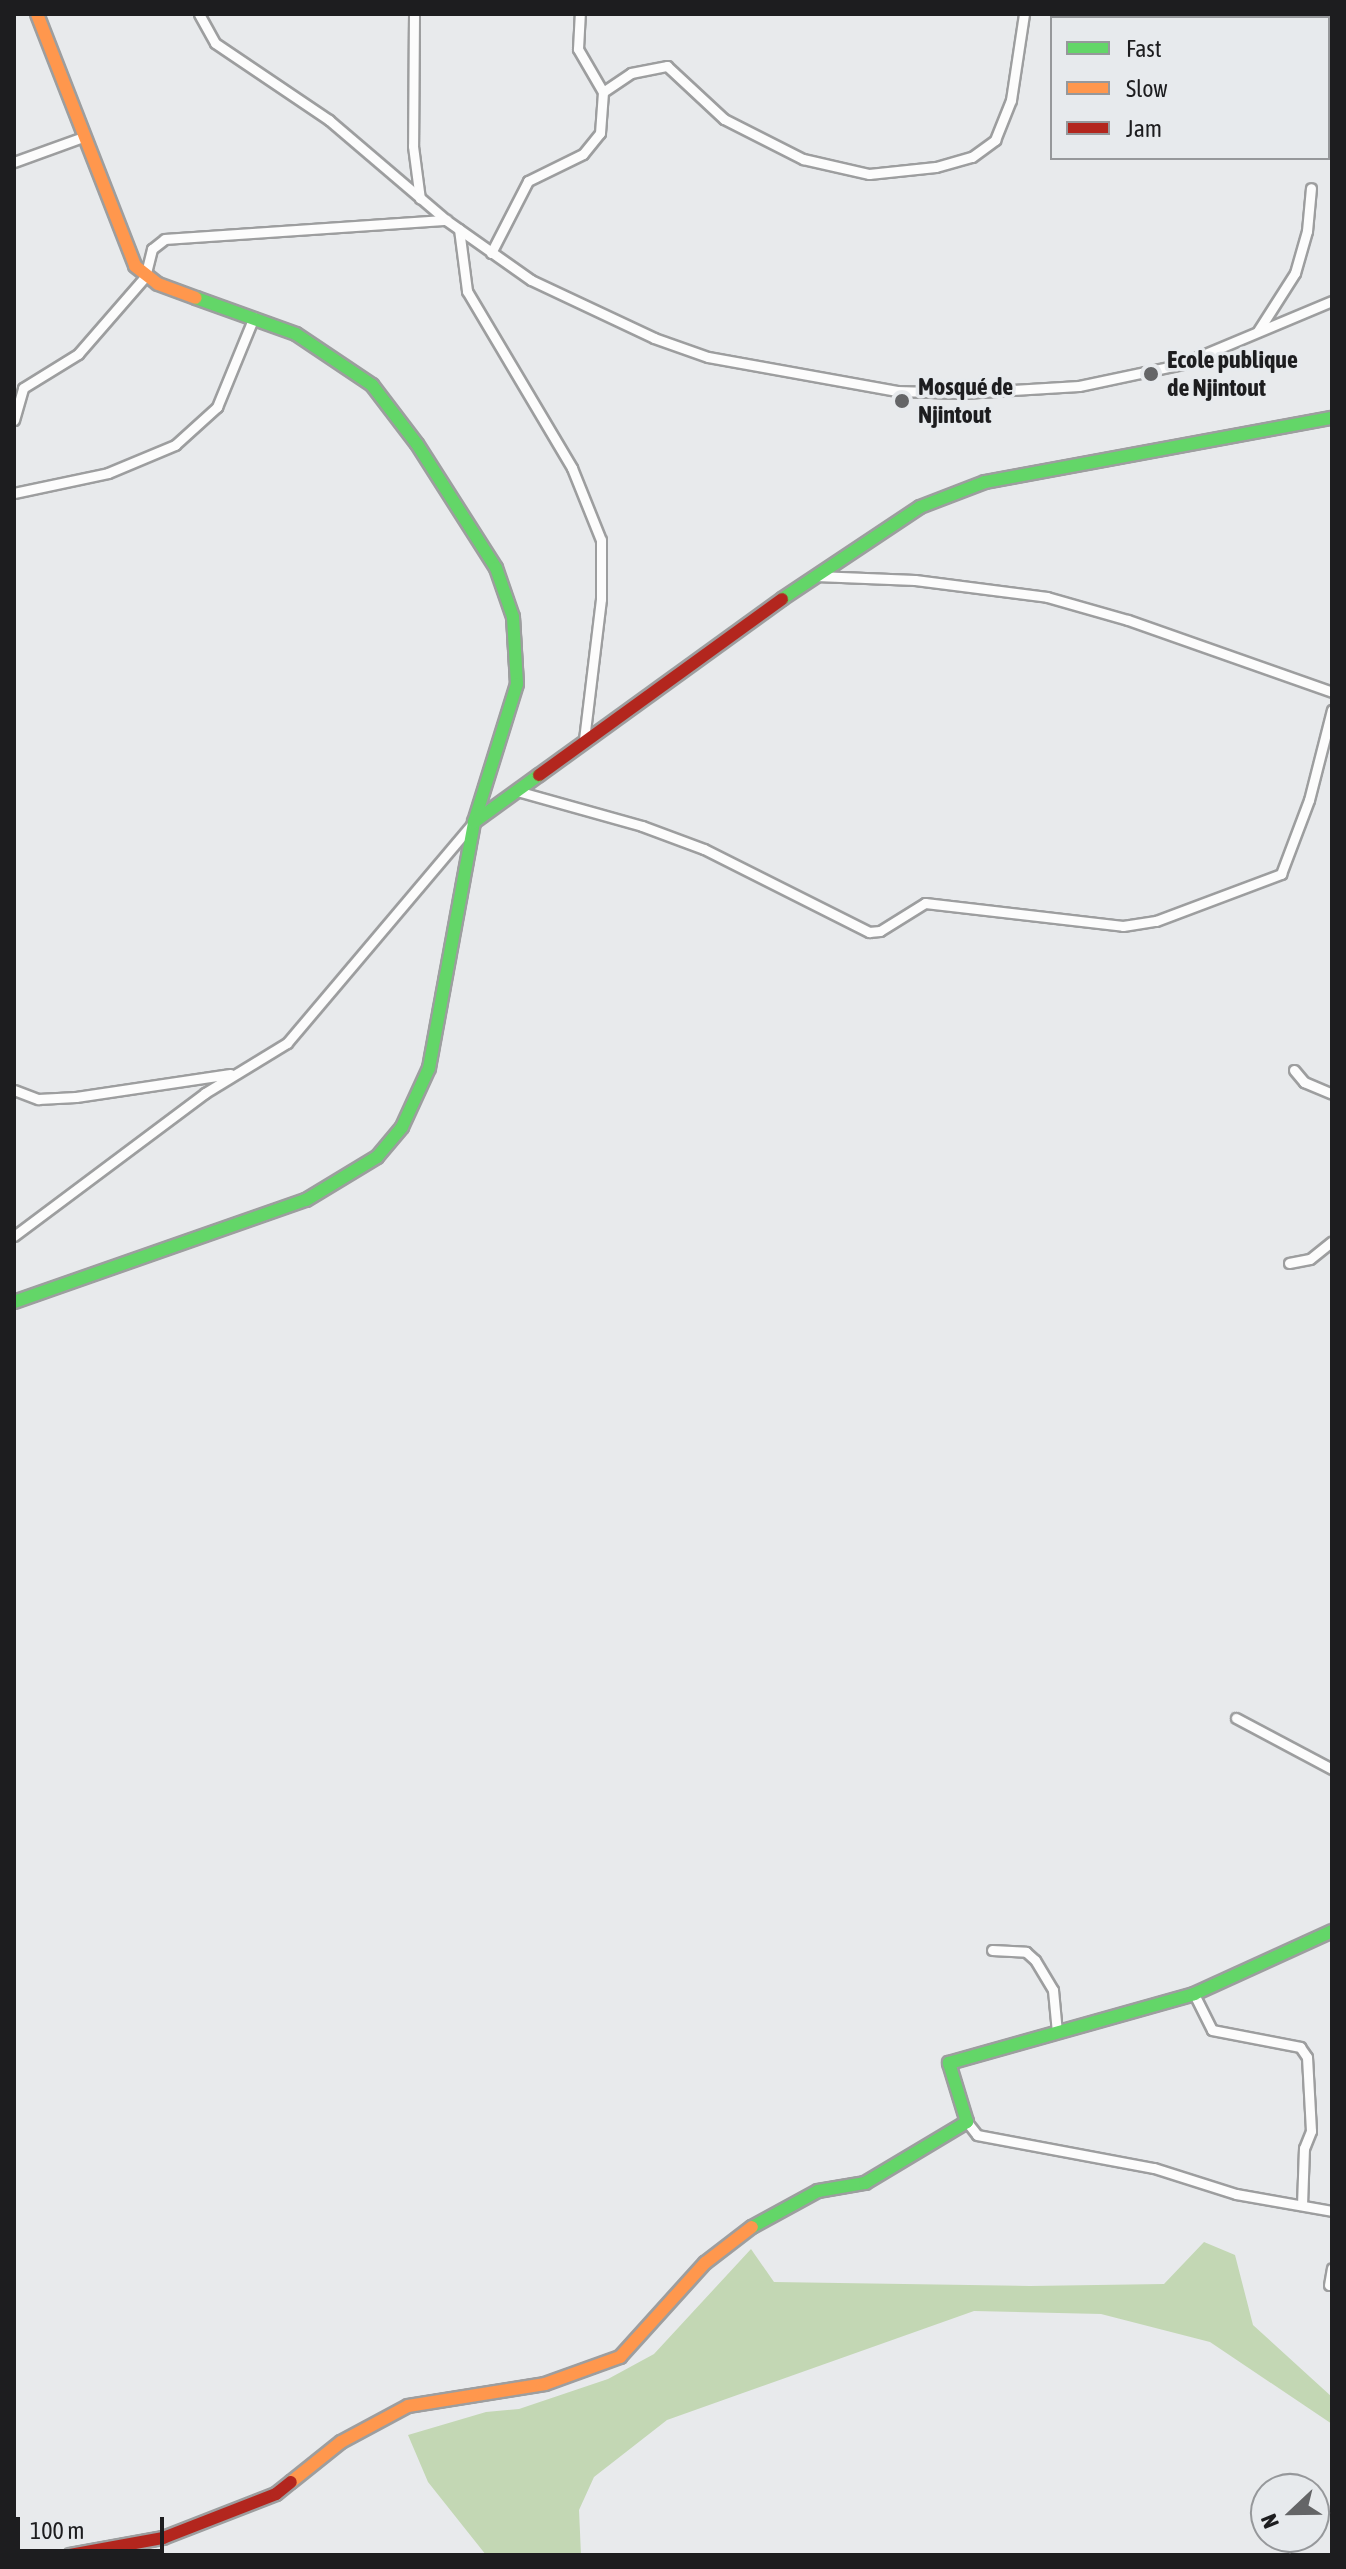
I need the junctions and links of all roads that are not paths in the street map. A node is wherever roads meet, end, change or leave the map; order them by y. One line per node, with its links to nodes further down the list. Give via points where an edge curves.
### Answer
1 (37, 14): 7 (main road)
2 (199, 14): 10 (street, via 215,43 329,120)
3 (414, 14): 10 (street, via 413,146)
4 (580, 14): 6 (street, via 578,49)
5 (1024, 14): 6 (street, via 1011,100 995,140 972,157 924,169 846,172 803,159 724,119 667,66 631,73)
6 (603, 92): 13 (street, via 600,133 593,145 528,181)
7 (83, 137): 8 (street); 14 (main road, via 126,251)
8 (14, 162)
9 (1311, 188): 17 (street, via 1307,231 1295,273)
10 (420, 199): 11 (street)
11 (446, 220): 12 (street); 14 (street, via 165,239 152,249)
12 (459, 229): 13 (street); 24 (street, via 467,291 572,468 601,540 601,599)
13 (491, 253): 17 (street, via 539,284 708,357 897,391 963,393 1120,379 1200,358)
14 (145, 277): 16 (main road); 19 (street, via 67,365 23,388)
15 (1332, 301): 17 (street)
16 (254, 317): 20 (street, via 217,407 175,445 108,473); 26 (main road, via 336,357 384,396 496,568 513,617 517,684)
17 (1258, 331)
18 (1332, 418): 21 (main road, via 965,487 920,507)
19 (14, 420)
20 (14, 493)
21 (815, 576): 22 (street, via 915,580 1047,597); 24 (main road)
22 (1332, 692)
23 (1332, 710): 25 (street, via 1309,800 1281,874 1156,921 1123,926 925,903 880,931 869,932 704,849)
24 (584, 739): 25 (main road)
25 (514, 790): 26 (main road)
26 (474, 822): 28 (street, via 350,962 298,1031 260,1062); 34 (main road, via 429,1068 402,1127 377,1157 306,1200)
27 (1294, 1070): 30 (street, via 1304,1082)
28 (234, 1073): 29 (street, via 76,1097 38,1099); 31 (street)
29 (14, 1090)
30 (1332, 1094)
31 (14, 1236)
32 (1332, 1241): 33 (street, via 1310,1259)
33 (1289, 1263)
34 (14, 1302)
35 (1236, 1718): 36 (street)
36 (1332, 1769)
37 (1332, 1931): 39 (main road)
38 (992, 1950): 40 (street, via 1026,1952 1035,1960 1053,1990)
39 (1194, 1994): 40 (main road); 42 (street, via 1212,2030 1300,2047 1307,2057 1311,2131 1304,2148)
40 (1057, 2032): 41 (main road, via 949,2063)
41 (967, 2122): 42 (street, via 977,2135 1154,2168 1236,2194); 46 (main road, via 865,2183 818,2191 760,2221 705,2263 620,2357 545,2384 408,2406 341,2442 276,2494 163,2538)
42 (1302, 2205): 43 (street)
43 (1332, 2211)
44 (1332, 2268): 45 (street)
45 (1329, 2285)
46 (70, 2555)

